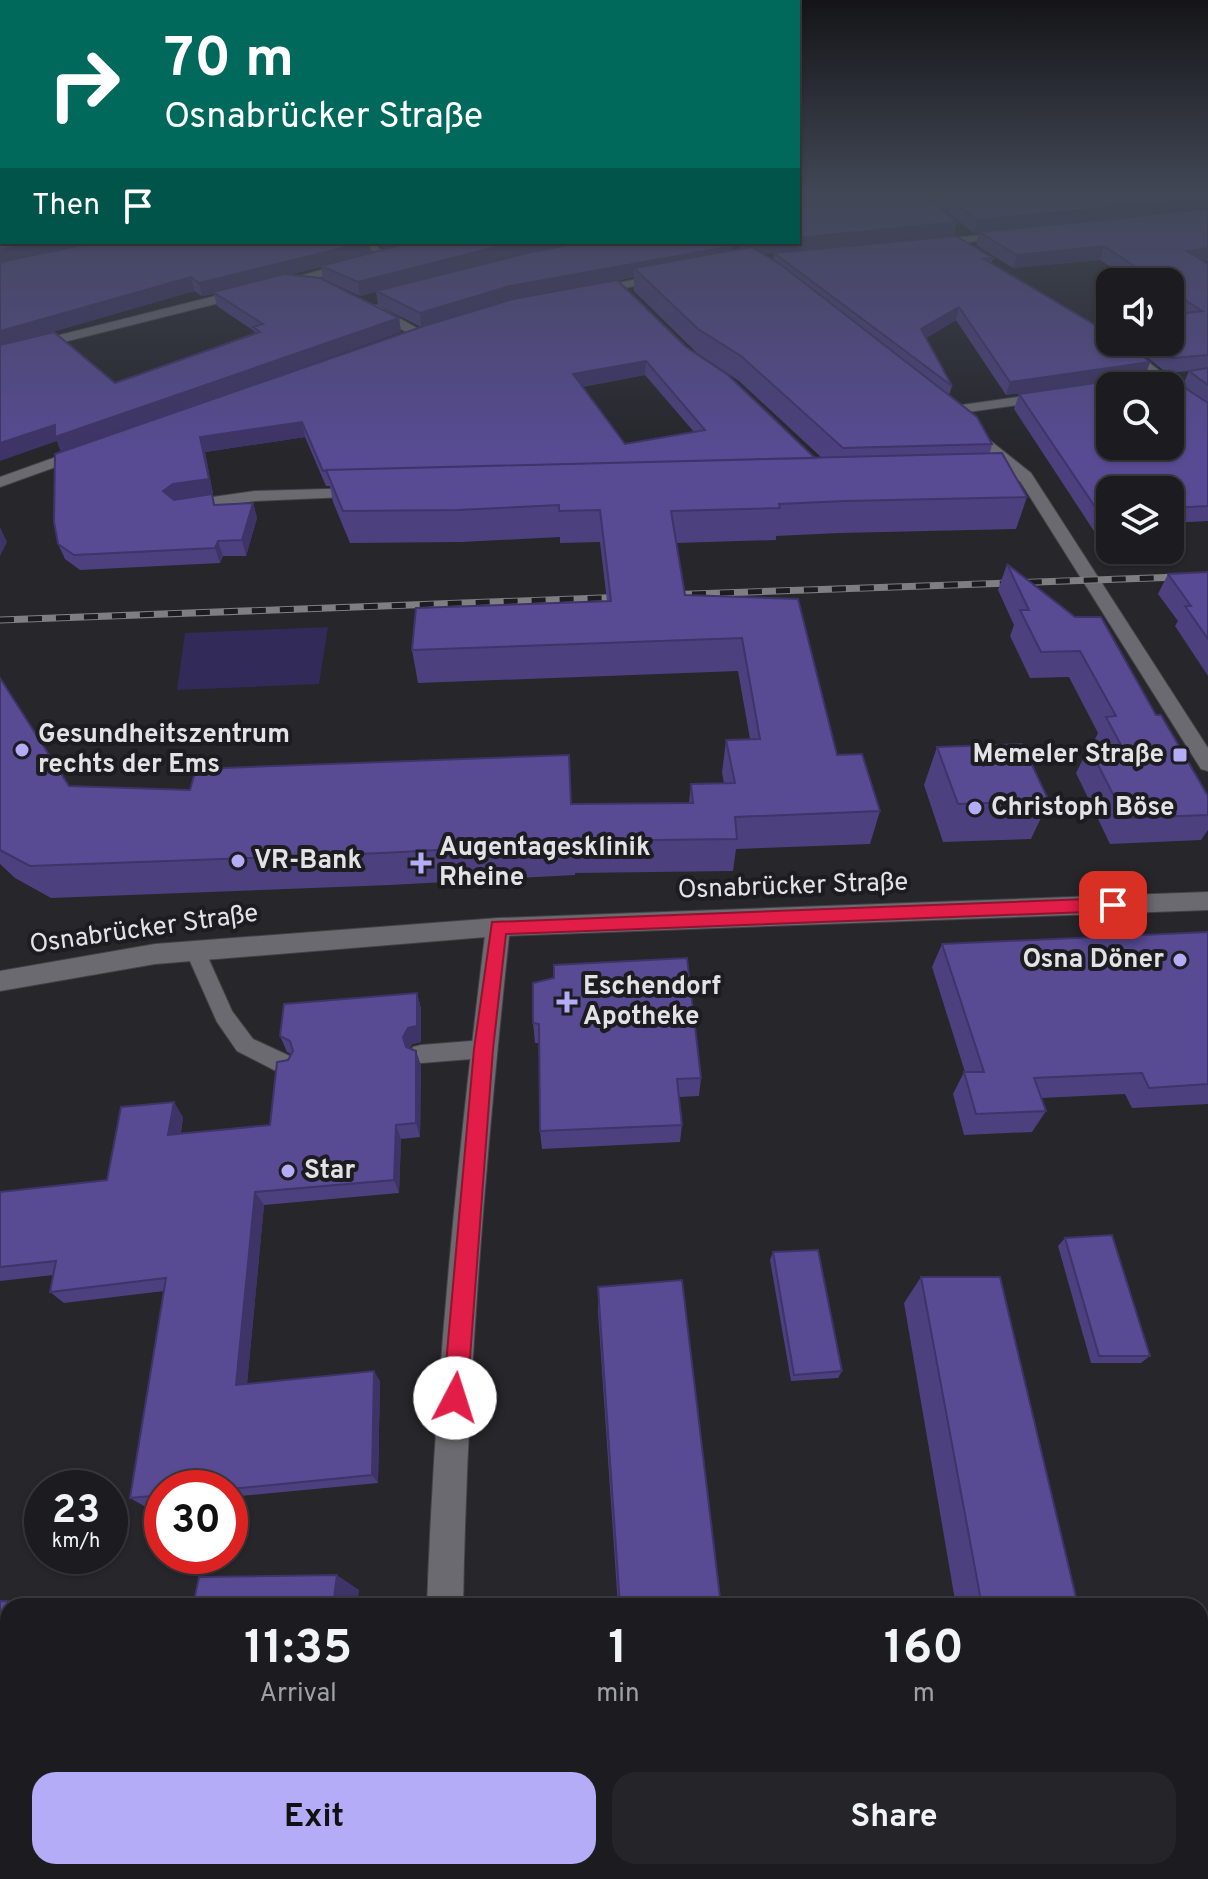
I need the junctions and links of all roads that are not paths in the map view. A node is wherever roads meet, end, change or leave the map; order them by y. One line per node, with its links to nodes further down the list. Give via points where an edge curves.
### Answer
1 (292, 280): 3 (street)
2 (661, 280): 7 (street, via 624,290)
3 (287, 281): 4 (street); 5 (street)
4 (272, 285)
5 (326, 286)
6 (258, 289): 12 (street)
7 (573, 294)
8 (378, 298): 10 (street, via 362,302)
9 (436, 330): 10 (street)
10 (420, 334): 11 (street)
11 (406, 339)
12 (0, 354)
13 (1136, 356): 14 (street)
14 (1160, 372)
15 (1096, 389): 19 (street, via 941,406)
16 (1184, 392): 17 (street)
17 (1208, 416)
18 (101, 446): 21 (street)
19 (1025, 476): 20 (street); 24 (street)
20 (961, 478)
21 (0, 482)
22 (374, 493): 23 (street, via 255,496)
23 (179, 507)
24 (1208, 764)
25 (1208, 901): 26 (street, Osnabrücker Straße)
26 (498, 927): 27 (street, Osnabrücker Straße); 29 (street)
27 (195, 950): 28 (street, Osnabrücker Straße); 31 (lane, via 224,1016 245,1045)
28 (0, 981)
29 (484, 1049): 30 (lane); 32 (street, via 447,1491)
30 (421, 1054)
31 (286, 1065)
32 (445, 1598)

